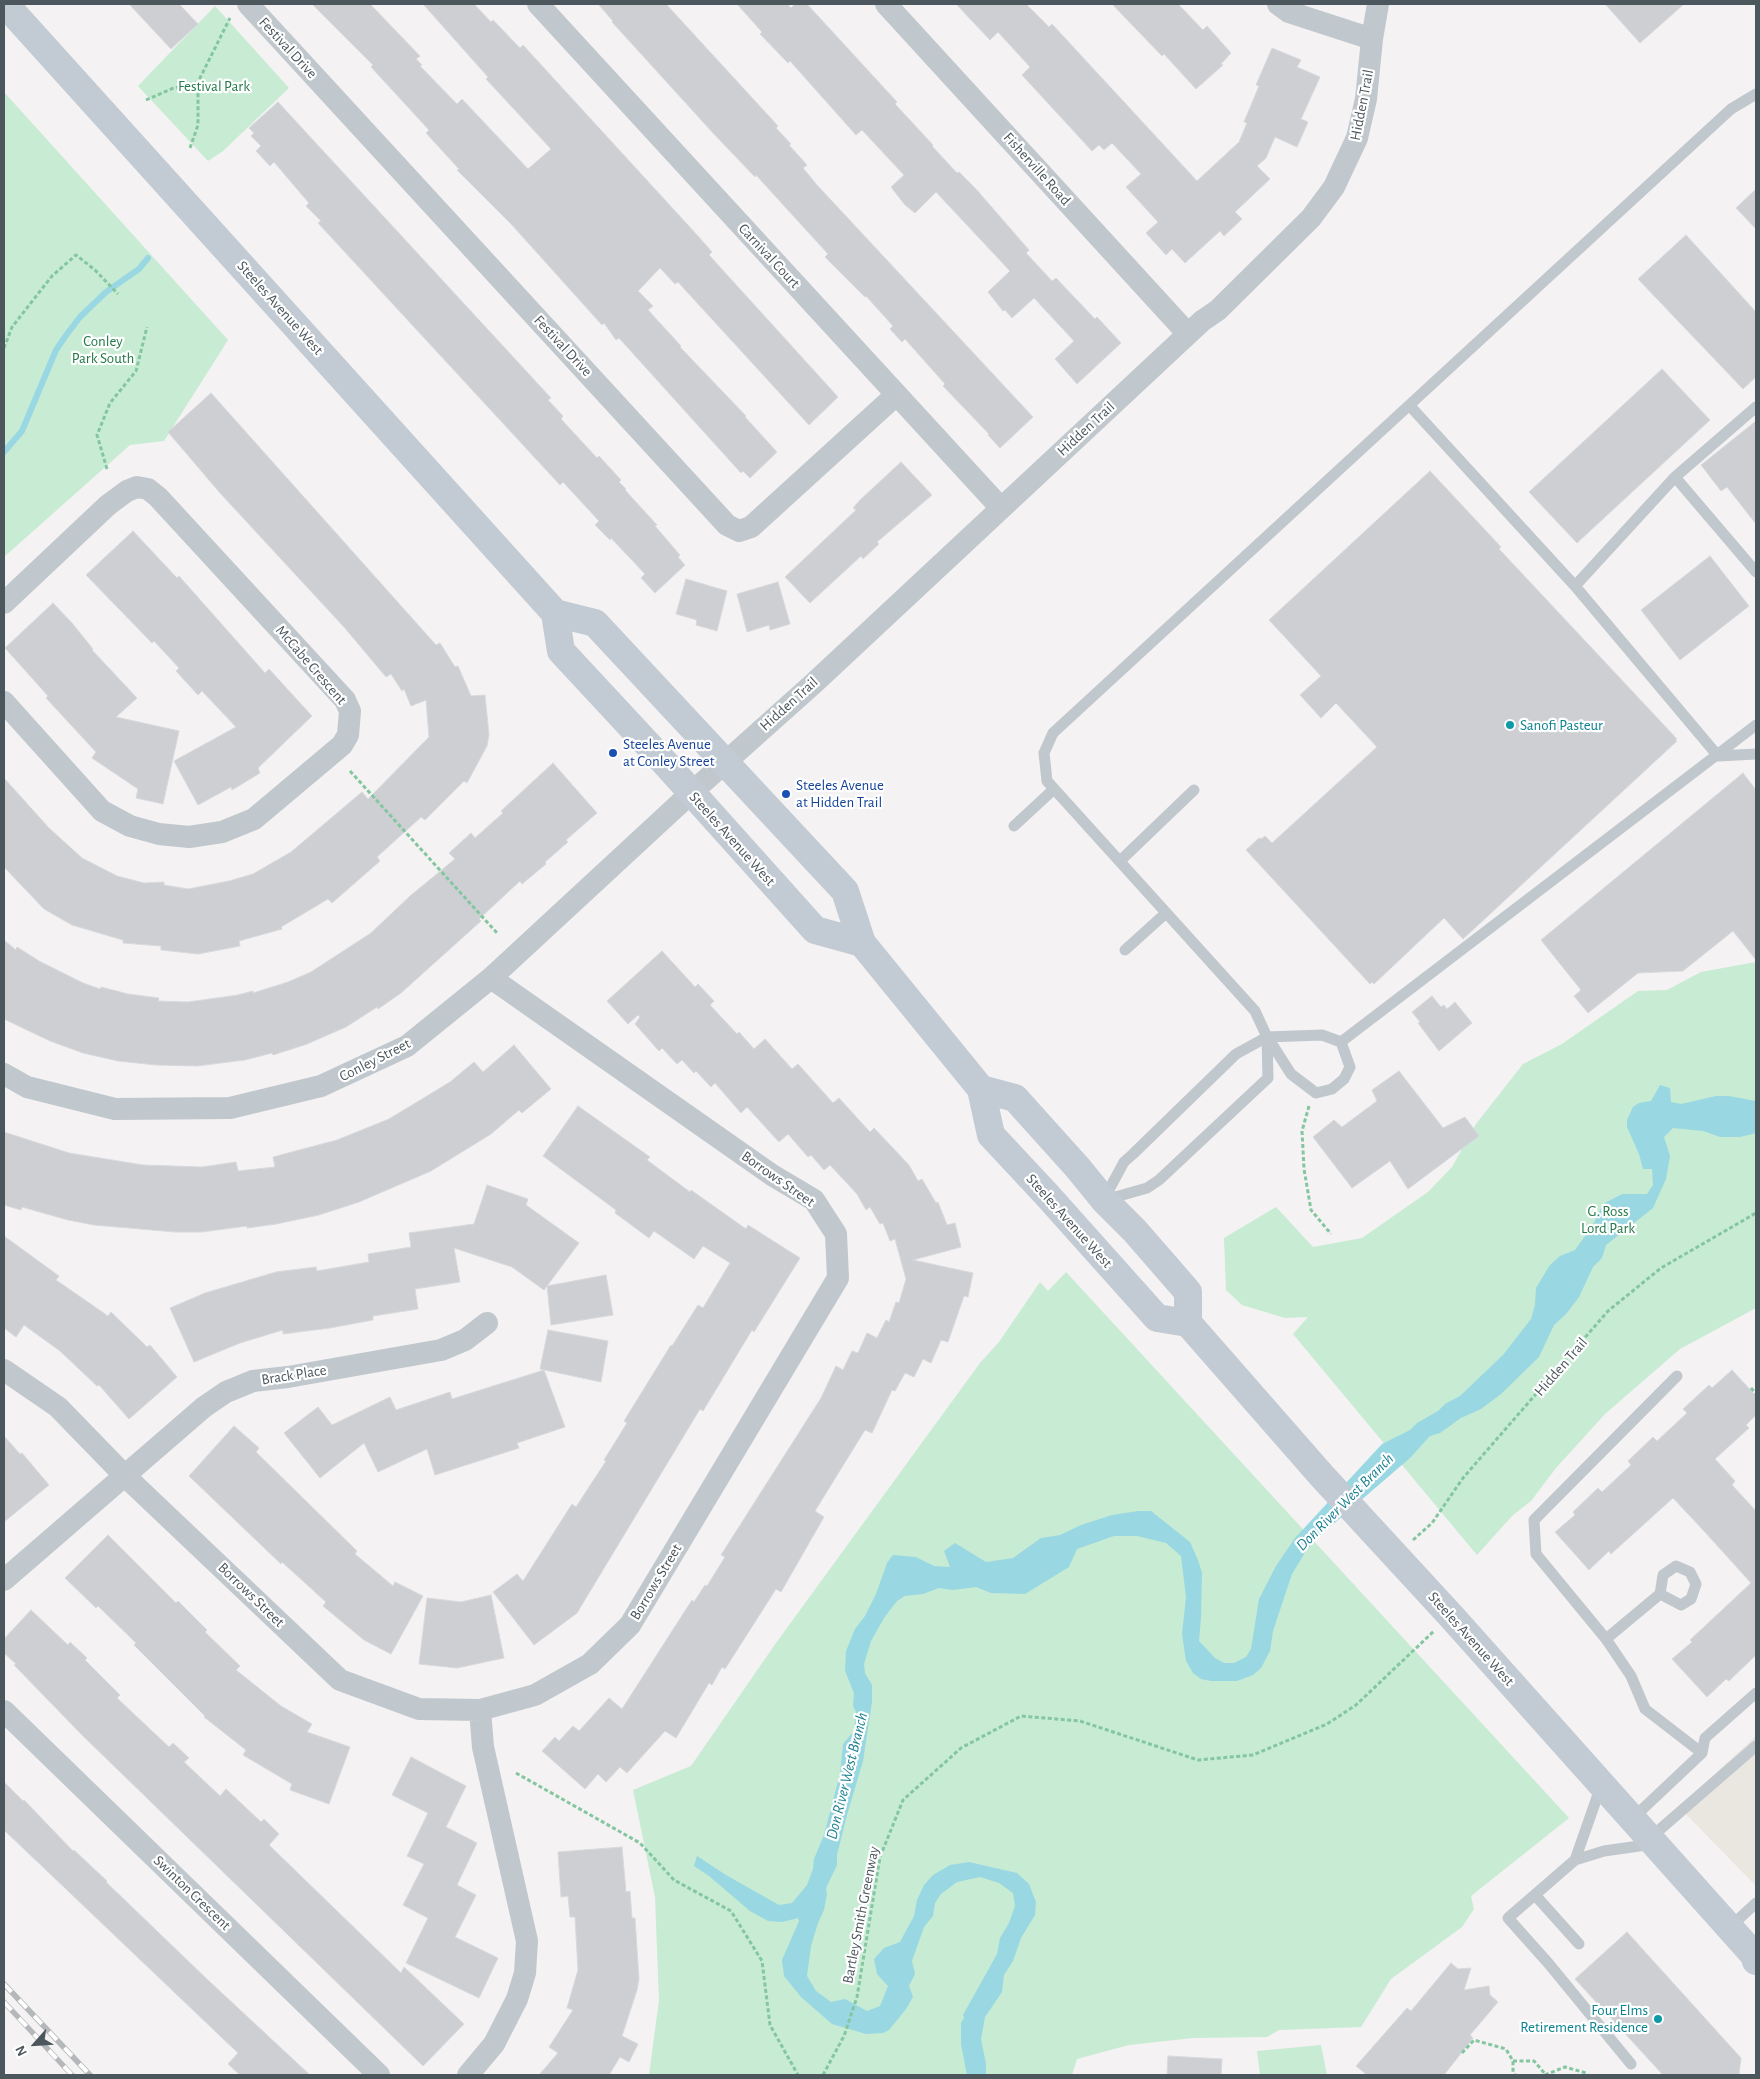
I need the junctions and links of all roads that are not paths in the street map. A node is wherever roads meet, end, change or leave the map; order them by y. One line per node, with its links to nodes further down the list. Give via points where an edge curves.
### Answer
1 (4, 4): 18 (main road, Steeles Avenue West)
2 (248, 4): 10 (street, Festival Drive, via 727,524 739,530 751,527)
3 (538, 4): 10 (street, Carnival Court)
4 (886, 4): 9 (street, Fisherville Road)
5 (1278, 4): 7 (street, via 1289,12)
6 (1378, 4): 7 (street, Hidden Trail)
7 (1372, 39): 9 (street, Hidden Trail, via 1366,99 1357,138 1334,186 1311,218 1218,310)
8 (1756, 94): 11 (lane, via 1731,109)
9 (1188, 334): 14 (street, Hidden Trail)
10 (896, 395): 14 (street, Carnival Court)
11 (1410, 406): 16 (lane); 24 (lane, via 1053,733 1044,753 1047,780)
12 (1756, 407): 13 (lane)
13 (1675, 478): 15 (lane); 16 (lane)
14 (1000, 507): 23 (street, Hidden Trail)
15 (1756, 572)
16 (1575, 586): 22 (lane)
17 (4, 602): 19 (street, McCabe Crescent, via 108,505 132,489 148,489 338,692 350,711 348,735 342,745 254,819 222,832 189,837 159,834 130,826 102,811)
18 (555, 613): 23 (main road, Steeles Avenue West, via 595,623); 26 (main road, Steeles Avenue West, via 561,652)
19 (4, 702)
20 (1756, 726): 22 (lane)
21 (1756, 754): 22 (lane)
22 (1718, 756): 34 (lane)
23 (726, 762): 26 (street, Hidden Trail); 30 (main road, Steeles Avenue West, via 845,891)
24 (1054, 789): 27 (lane); 28 (lane)
25 (1194, 790): 28 (lane)
26 (691, 793): 30 (main road, Steeles Avenue West, via 815,930); 32 (street, Conley Street)
27 (1014, 826)
28 (1120, 862): 29 (lane)
29 (1166, 912): 31 (lane); 33 (lane, via 1255,1012)
30 (862, 943): 36 (main road, Steeles Avenue West)
31 (1125, 950)
32 (491, 978): 35 (street, Conley Street, via 407,1046 321,1086 230,1108 114,1109 27,1087); 48 (street, Borrows Street, via 764,1169 814,1200 836,1234 838,1278 630,1625 590,1664 535,1696)
33 (1267, 1037): 34 (lane, via 1322,1035); 34 (lane, via 1291,1074 1316,1093 1332,1089 1344,1079 1350,1067); 37 (lane, via 1236,1054 1124,1162); 37 (lane, via 1268,1078 1159,1180 1146,1188)
34 (1341, 1042)
35 (4, 1074)
36 (981, 1089): 37 (main road, via 1015,1098); 38 (main road, Steeles Avenue West, via 991,1136)
37 (1104, 1200): 38 (main road); 40 (main road, via 1188,1292)
38 (1074, 1226): 40 (main road, Steeles Avenue West, via 1157,1318)
39 (487, 1323): 43 (street, Brack Place, via 465,1340 441,1350 253,1381 226,1392 204,1407)
40 (1188, 1323): 52 (main road, Steeles Avenue West)
41 (4, 1370): 43 (street, Borrows Street, via 58,1407)
42 (1677, 1376): 46 (lane, via 1534,1520 1536,1554)
43 (125, 1476): 44 (street); 48 (street, Borrows Street, via 340,1680 419,1708)
44 (4, 1580)
45 (1660, 1594): 46 (lane)
46 (1606, 1640): 51 (lane, via 1631,1676 1645,1709)
47 (1756, 1693): 51 (lane, via 1705,1738)
48 (480, 1710): 62 (street, via 483,1747 527,1942 525,1973 517,1999 494,2044)
49 (4, 1712): 61 (street, Swinton Crescent)
50 (1756, 1746): 53 (lane)
51 (1702, 1754): 53 (lane)
52 (1602, 1785): 53 (main road, Steeles Avenue West); 54 (lane)
53 (1646, 1833): 54 (lane); 57 (main road, Steeles Avenue West)
54 (1575, 1860): 55 (lane)
55 (1535, 1895): 58 (lane); 60 (lane, via 1508,1918)
56 (1756, 1903): 57 (lane)
57 (1730, 1927): 59 (main road, Steeles Avenue West)
58 (1579, 1944)
59 (1756, 1957)
60 (1631, 2064)
61 (379, 2075)
62 (468, 2075)

